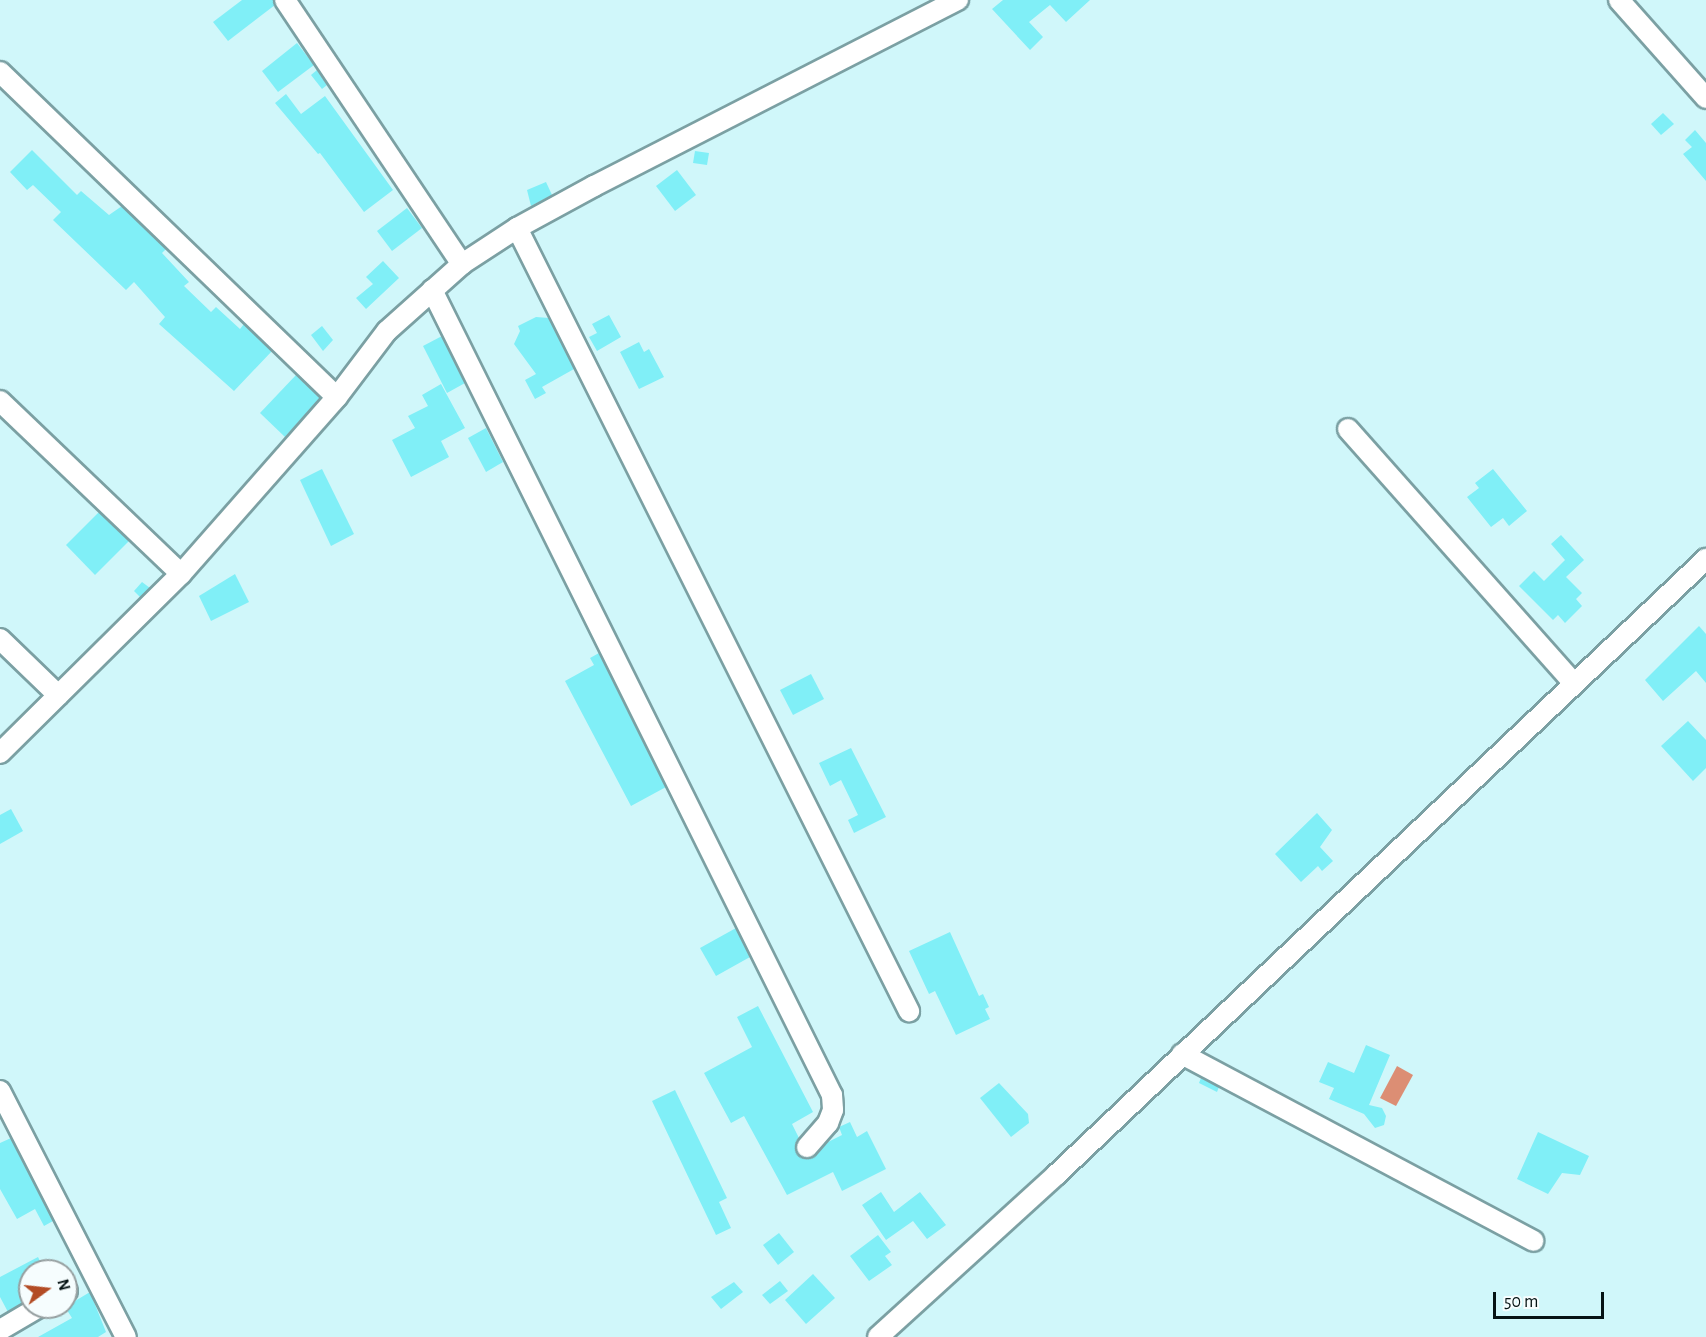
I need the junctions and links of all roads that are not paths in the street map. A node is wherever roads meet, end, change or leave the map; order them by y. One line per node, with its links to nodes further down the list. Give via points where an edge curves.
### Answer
1 (285, 0): 7 (street)
2 (958, 0): 6 (street)
3 (1619, 0): 5 (street)
4 (0, 72): 9 (street)
5 (1706, 98)
6 (517, 228): 7 (street); 18 (street)
7 (462, 264): 8 (street)
8 (432, 290): 9 (street, via 387,331); 21 (street, via 832,1095 833,1110 828,1123)
9 (337, 397): 13 (street)
10 (0, 401): 13 (street)
11 (1348, 429): 15 (street)
12 (1706, 559): 15 (street)
13 (181, 574): 16 (street)
14 (0, 639): 16 (street)
15 (1573, 682): 19 (street)
16 (58, 695): 17 (street)
17 (0, 752)
18 (909, 1011)
19 (1182, 1054): 22 (street); 26 (street)
20 (0, 1091): 25 (street)
21 (807, 1148)
22 (1533, 1241)
23 (19, 1319): 24 (street)
24 (0, 1330)
25 (126, 1337)
26 (878, 1337)

